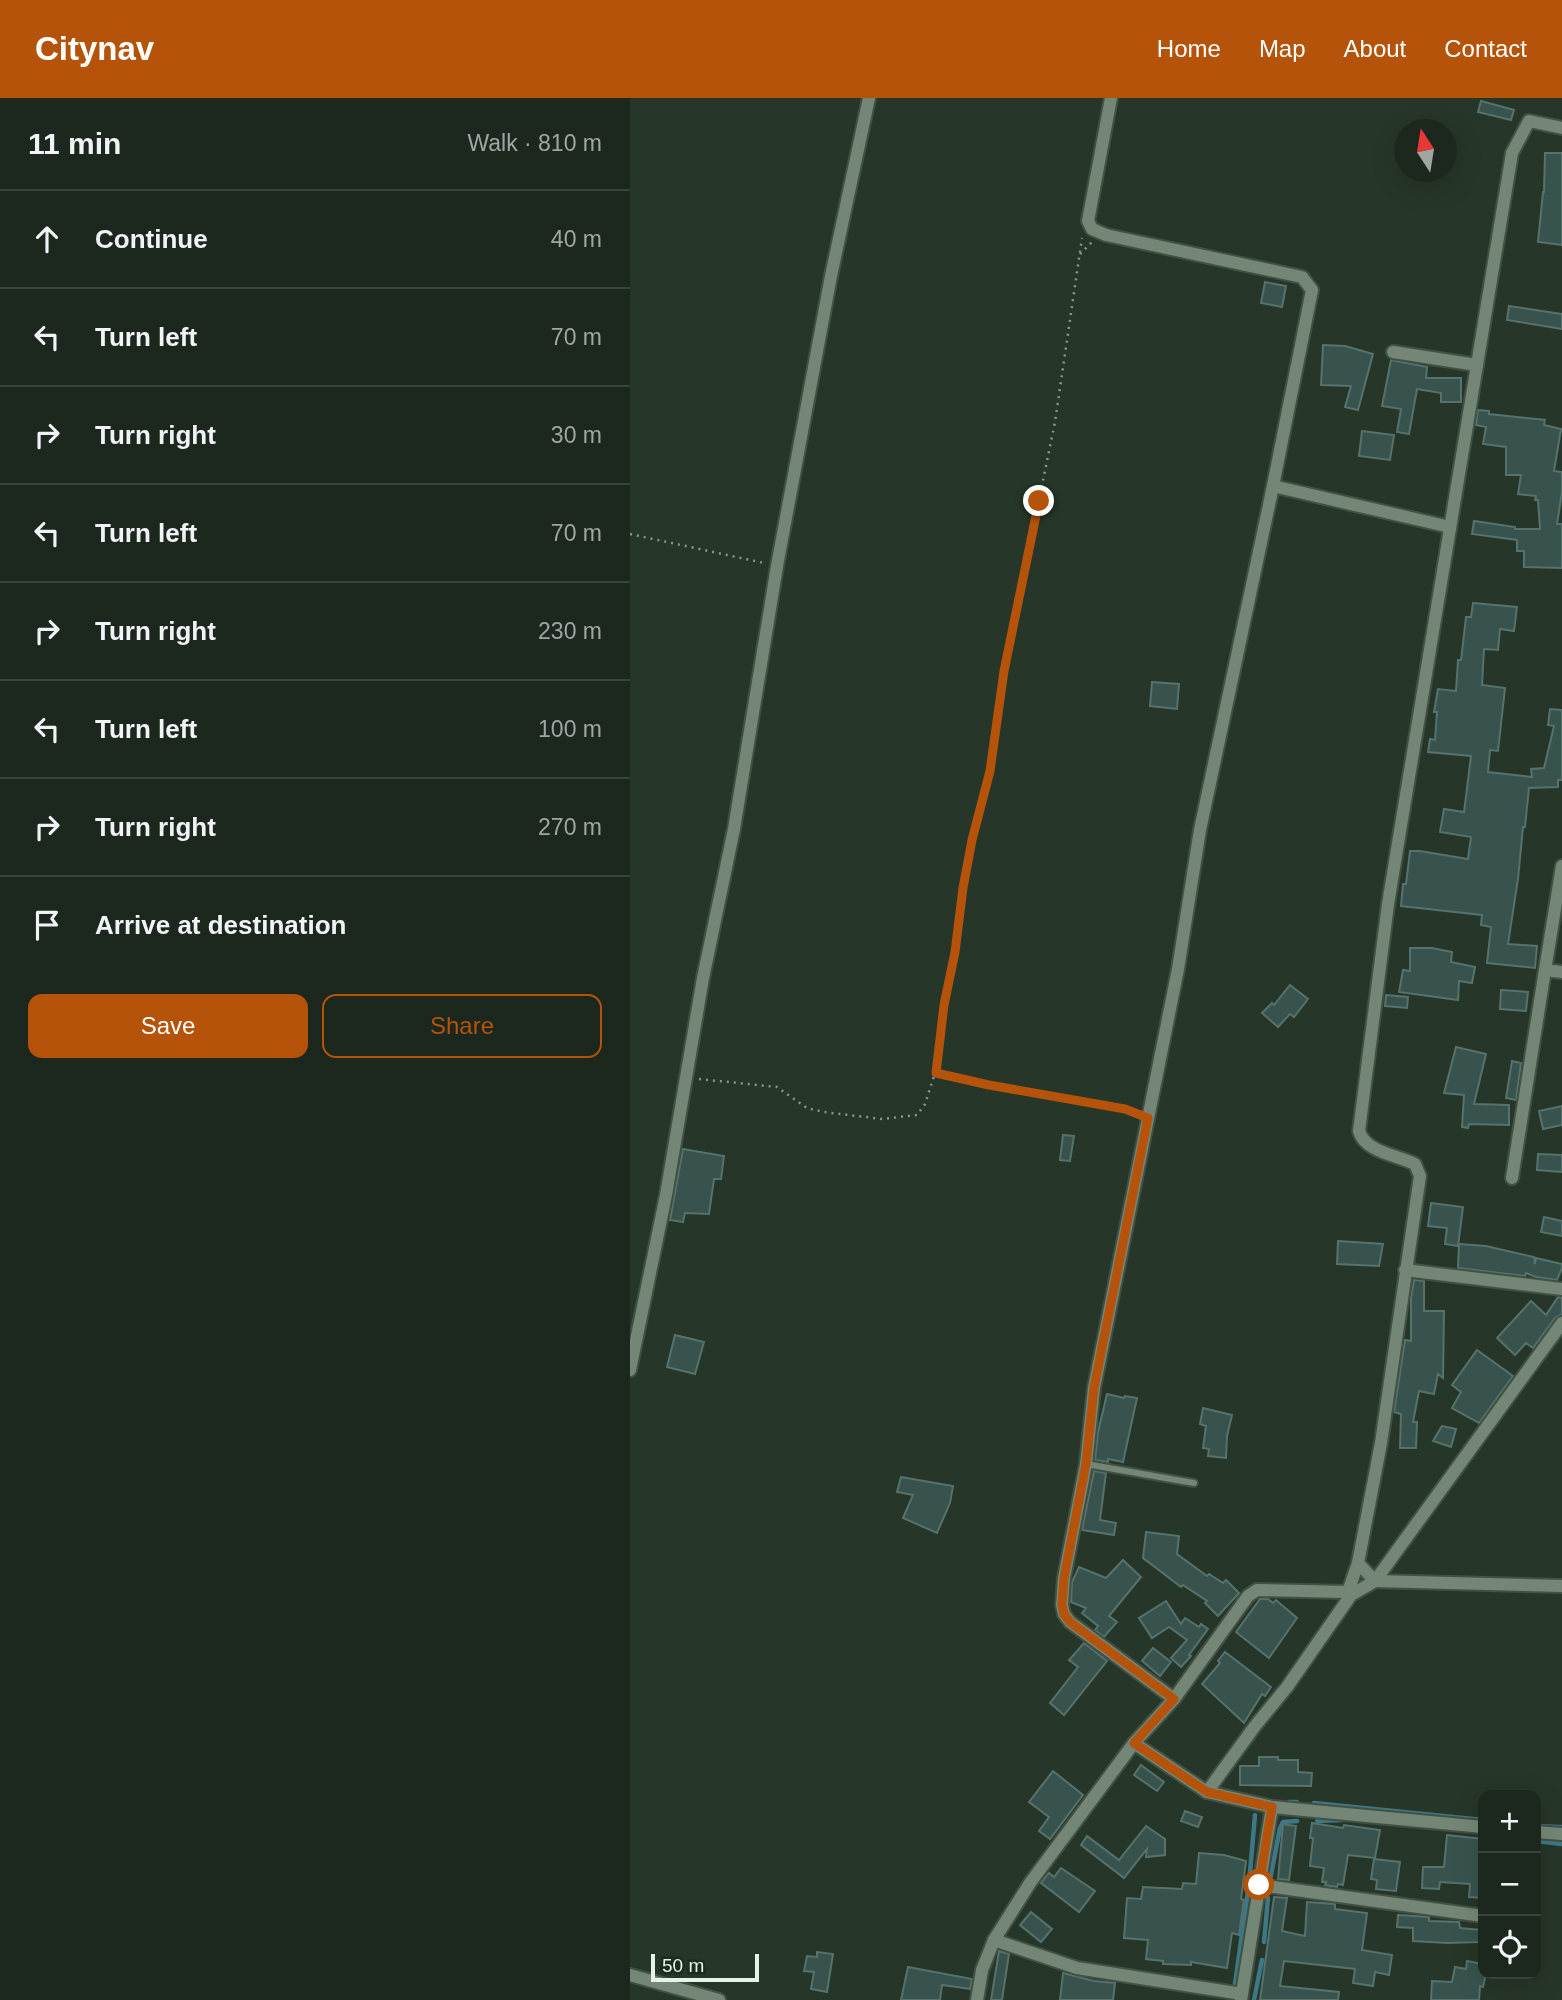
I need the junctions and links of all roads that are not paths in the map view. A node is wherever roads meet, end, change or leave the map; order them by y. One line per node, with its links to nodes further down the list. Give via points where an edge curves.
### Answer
1 (869, 98): 15 (street, via 831,276 734,829)
2 (1111, 98): 6 (street, via 1088,221 1092,229 1302,277 1312,289)
3 (1562, 128): 5 (street, via 1529,121 1512,153)
4 (1393, 352): 5 (street)
5 (1477, 365): 7 (street)
6 (1273, 486): 7 (street); 16 (street, via 1200,830 1178,969 1094,1388)
7 (1450, 527): 12 (street, via 1388,904 1359,1122 1367,1145 1415,1164 1420,1176)
8 (1562, 866): 9 (street)
9 (1545, 970): 10 (street); 11 (street)
10 (1562, 972)
11 (1512, 1178)
12 (1405, 1270): 13 (street); 18 (street, via 1381,1443)
13 (1562, 1289)
14 (1562, 1323): 19 (street)
15 (630, 1370)
16 (1086, 1464): 17 (lane); 22 (street, via 1064,1578 1064,1614)
17 (1194, 1483)
18 (1358, 1563): 19 (street); 21 (street)
19 (1375, 1581): 20 (street); 21 (street)
20 (1562, 1586)
21 (1350, 1594): 22 (street, via 1256,1590); 24 (street)
22 (1174, 1699): 23 (street)
23 (1134, 1743): 24 (street); 31 (street, via 1030,1883)
24 (1207, 1792): 25 (street)
25 (1272, 1807): 26 (street); 29 (street)
26 (1478, 1827)
27 (1541, 1832): 28 (street)
28 (1562, 1834)
29 (1259, 1885): 30 (street); 33 (street)
30 (1478, 1915)
31 (994, 1940): 33 (street, via 1077,1968); 35 (street)
32 (630, 1975): 34 (street)
33 (1241, 1997)
34 (719, 2000)
35 (977, 2000)

